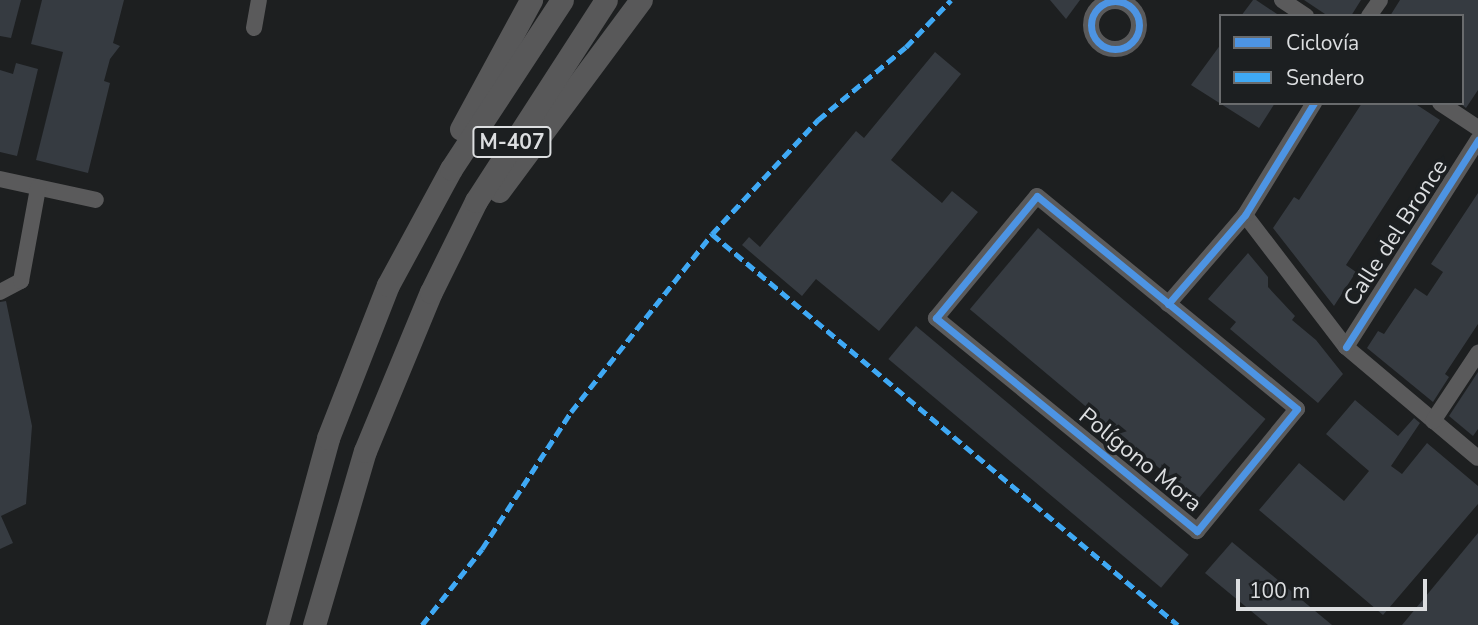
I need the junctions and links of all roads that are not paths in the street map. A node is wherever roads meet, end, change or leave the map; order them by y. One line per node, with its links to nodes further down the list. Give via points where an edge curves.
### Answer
1 (259, 0): 8 (street)
2 (531, 0): 17 (highway, via 436,175)
3 (562, 0): 17 (highway, M-407)
4 (606, 0): 19 (highway, M-407, via 475,201)
5 (641, 0): 19 (highway, via 525,151)
6 (1282, 0): 7 (street)
7 (1303, 14)
8 (254, 28)
9 (1313, 105): 16 (street)
10 (1443, 105): 11 (street)
11 (1478, 128)
12 (1478, 140): 21 (street, Calle del Bronce)
13 (0, 179): 14 (street)
14 (38, 188): 15 (street); 18 (street, via 22,281)
15 (96, 200)
16 (1245, 215): 20 (street); 21 (street)
17 (422, 217): 25 (highway, M-407, via 355,360 328,438)
18 (0, 292)
19 (431, 292): 26 (highway, M-407, via 365,451)
20 (1168, 304): 20 (street, Polígono Mora, via 1297,409 1197,531 936,318 1037,196)
21 (1346, 347): 23 (street)
22 (1478, 353): 23 (street)
23 (1433, 421): 24 (street)
24 (1478, 458)
25 (278, 625)
26 (314, 625)

